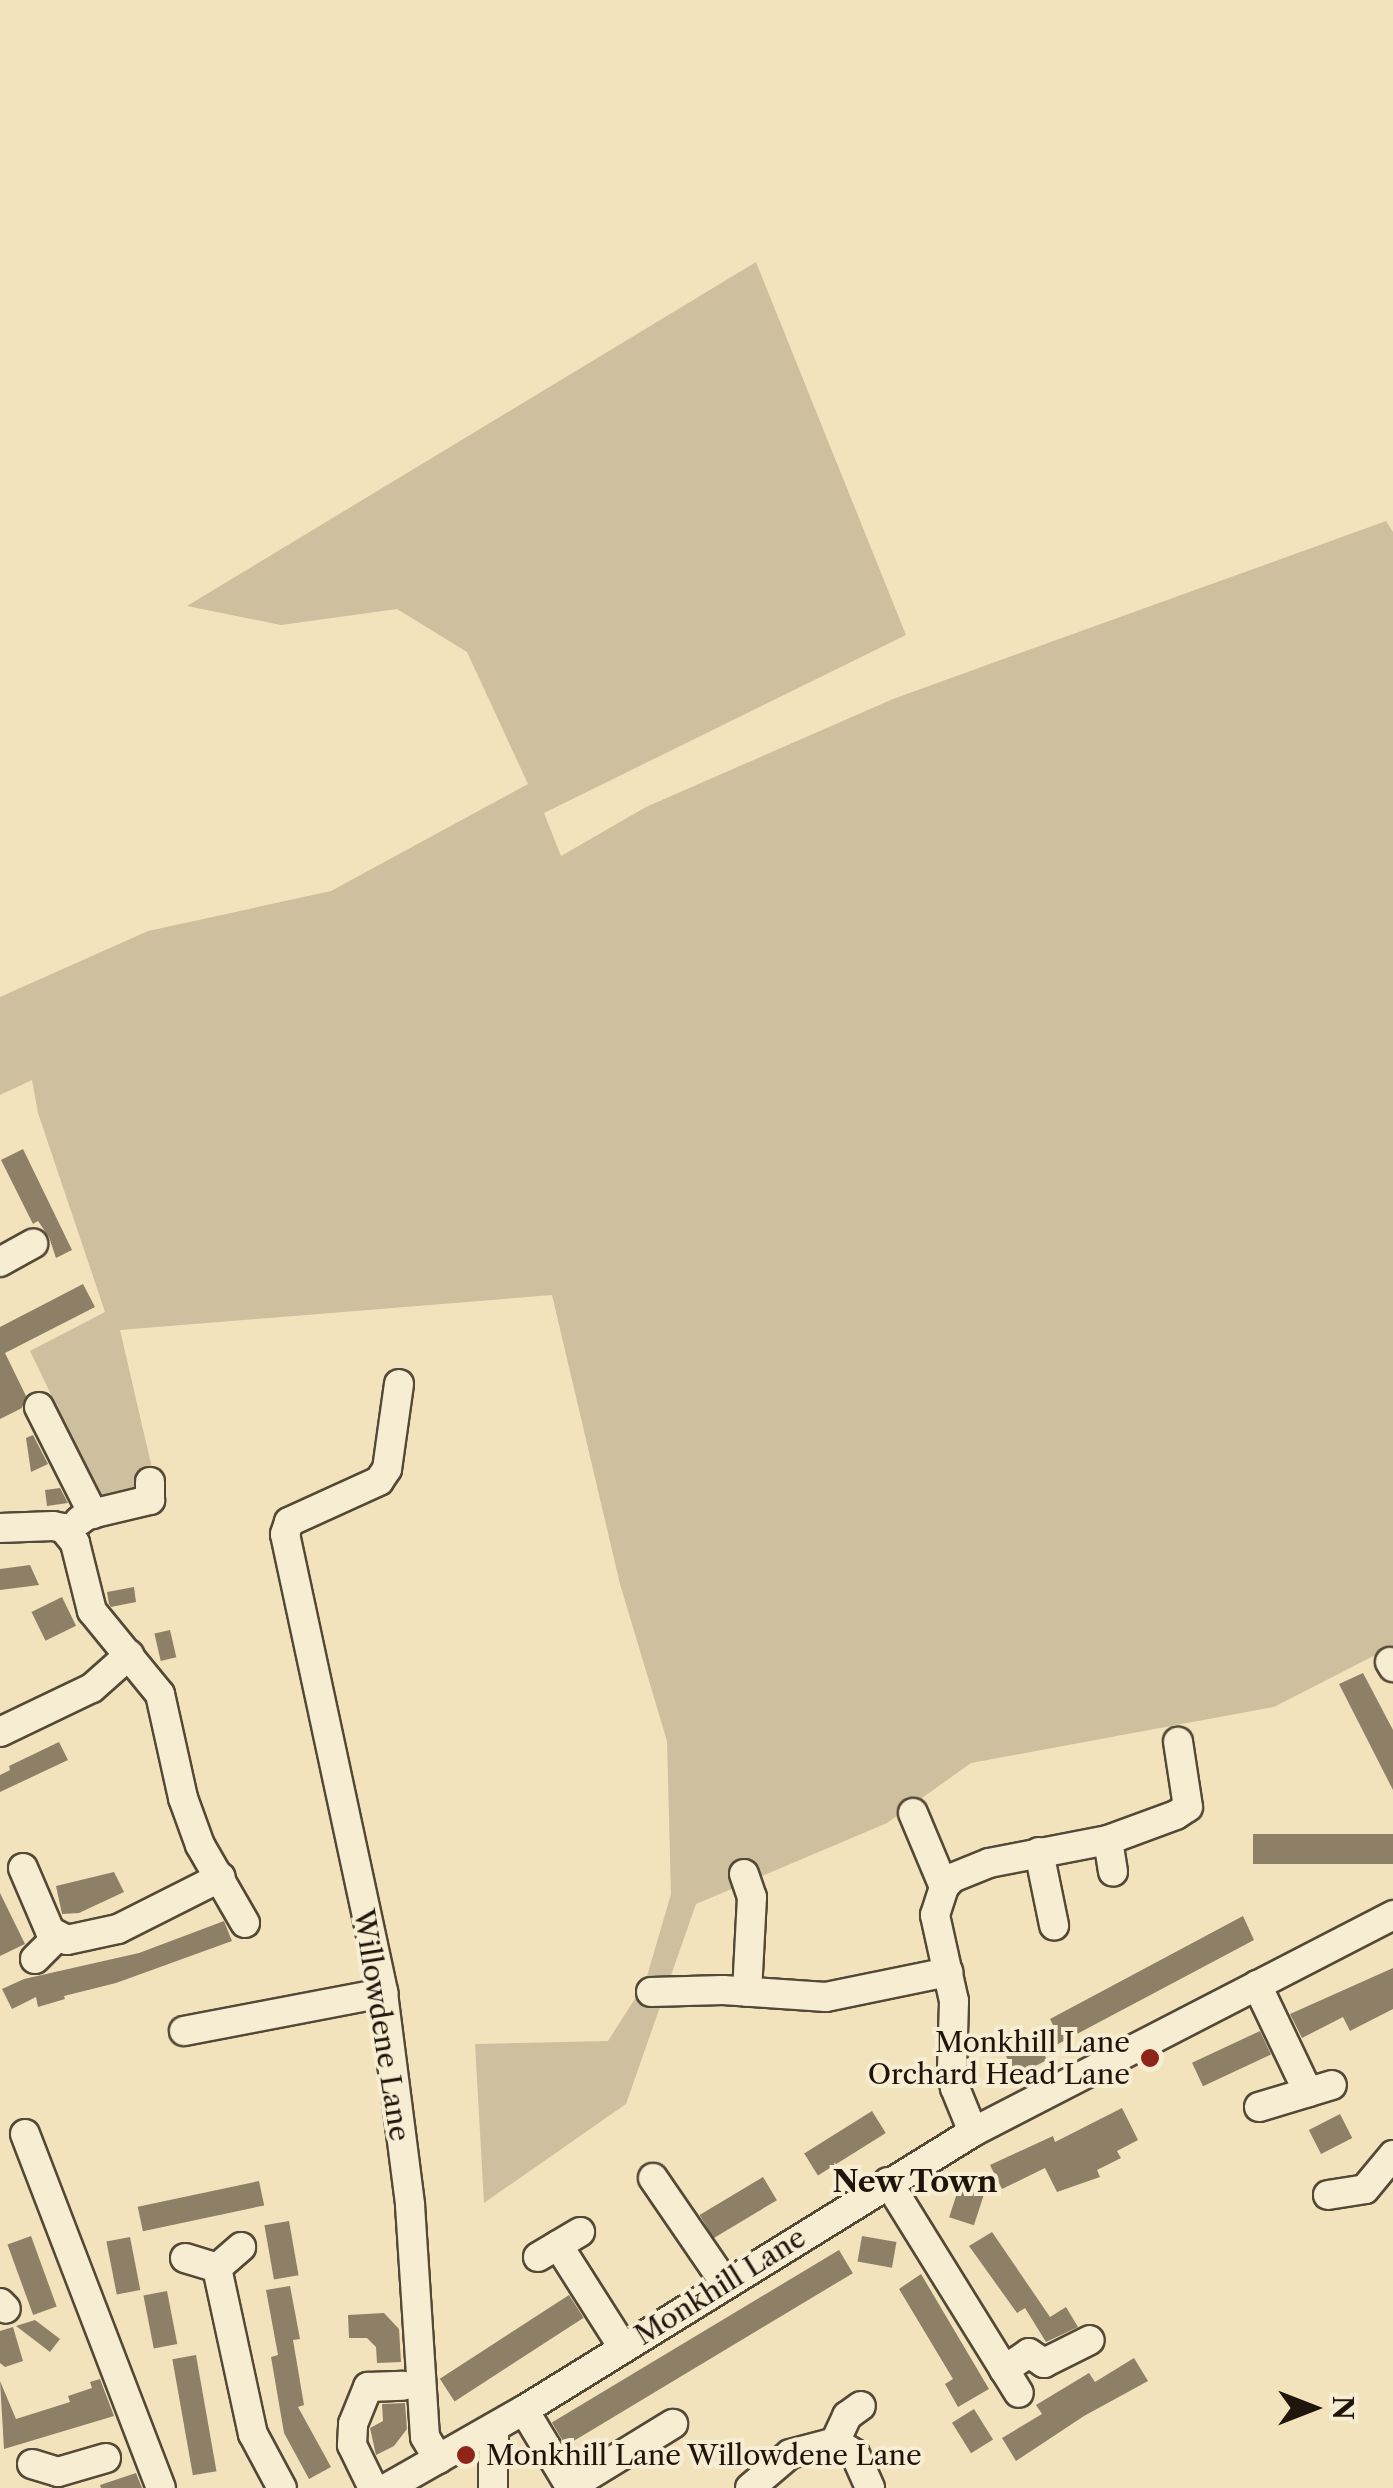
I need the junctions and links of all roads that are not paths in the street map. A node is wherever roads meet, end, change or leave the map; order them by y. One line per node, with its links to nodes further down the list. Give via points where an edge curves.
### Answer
1 (34, 1246): 2 (street)
2 (0, 1262)
3 (399, 1384): 29 (street, Willowdene Lane, via 387,1469 379,1481 289,1522 286,1534)
4 (40, 1407): 6 (street)
5 (150, 1491): 6 (street)
6 (93, 1514): 8 (street)
7 (0, 1528): 8 (street, via 53,1526)
8 (68, 1534): 9 (street, via 92,1611)
9 (130, 1655): 10 (street, via 92,1688); 18 (street, via 160,1694 183,1798 200,1845)
10 (0, 1732)
11 (1178, 1742): 13 (street, via 1198,1808)
12 (912, 1813): 19 (street)
13 (1108, 1840): 14 (street); 16 (street)
14 (1039, 1852): 19 (street, via 989,1863); 22 (street)
15 (23, 1868): 23 (street)
16 (1113, 1872)
17 (744, 1874): 27 (street, via 752,1897)
18 (221, 1876): 21 (street); 23 (street, via 118,1928)
19 (944, 1887): 25 (street, via 935,1915)
20 (1393, 1915): 26 (street, Monkhill Lane)
21 (246, 1923)
22 (1054, 1925)
23 (57, 1938): 24 (street)
24 (35, 1959)
25 (948, 1972): 27 (street, via 826,1997); 32 (street, via 955,2088)
26 (1257, 1985): 31 (street, via 1320,2088); 32 (street, Monkhill Lane)
27 (735, 1991): 28 (street)
28 (651, 1992)
29 (383, 1993): 30 (street); 52 (street, Willowdene Lane, via 410,2205 425,2438)
30 (184, 2031)
31 (1259, 2107)
32 (973, 2132): 36 (street, Monkhill Lane)
33 (24, 2134): 54 (street)
34 (1390, 2161): 37 (street, via 1365,2189)
35 (653, 2178): 42 (street)
36 (888, 2182): 42 (street, Monkhill Lane); 43 (street, via 1011,2382 1029,2354 1044,2363)
37 (1328, 2196)
38 (559, 2245): 44 (street)
39 (241, 2247): 41 (street)
40 (185, 2258): 41 (street)
41 (217, 2268): 55 (street, via 253,2434)
42 (725, 2283): 44 (street, Monkhill Lane)
43 (1090, 2340)
44 (622, 2346): 47 (street, Monkhill Lane)
45 (403, 2386): 56 (street, via 368,2387 352,2424 352,2446)
46 (861, 2406): 50 (street, via 847,2416)
47 (524, 2410): 49 (street, Monkhill Lane); 59 (street)
48 (673, 2424): 59 (street)
49 (494, 2428): 52 (street, Monkhill Lane); 58 (street)
50 (836, 2442): 60 (street, via 790,2454); 61 (street, via 855,2454)
51 (106, 2458): 53 (street)
52 (438, 2459): 57 (street, Monkhill Lane)
53 (51, 2475)
54 (161, 2488)
55 (282, 2488)
56 (373, 2488)
57 (387, 2488)
58 (493, 2488)
59 (570, 2488)
60 (750, 2488)
61 (870, 2488)

